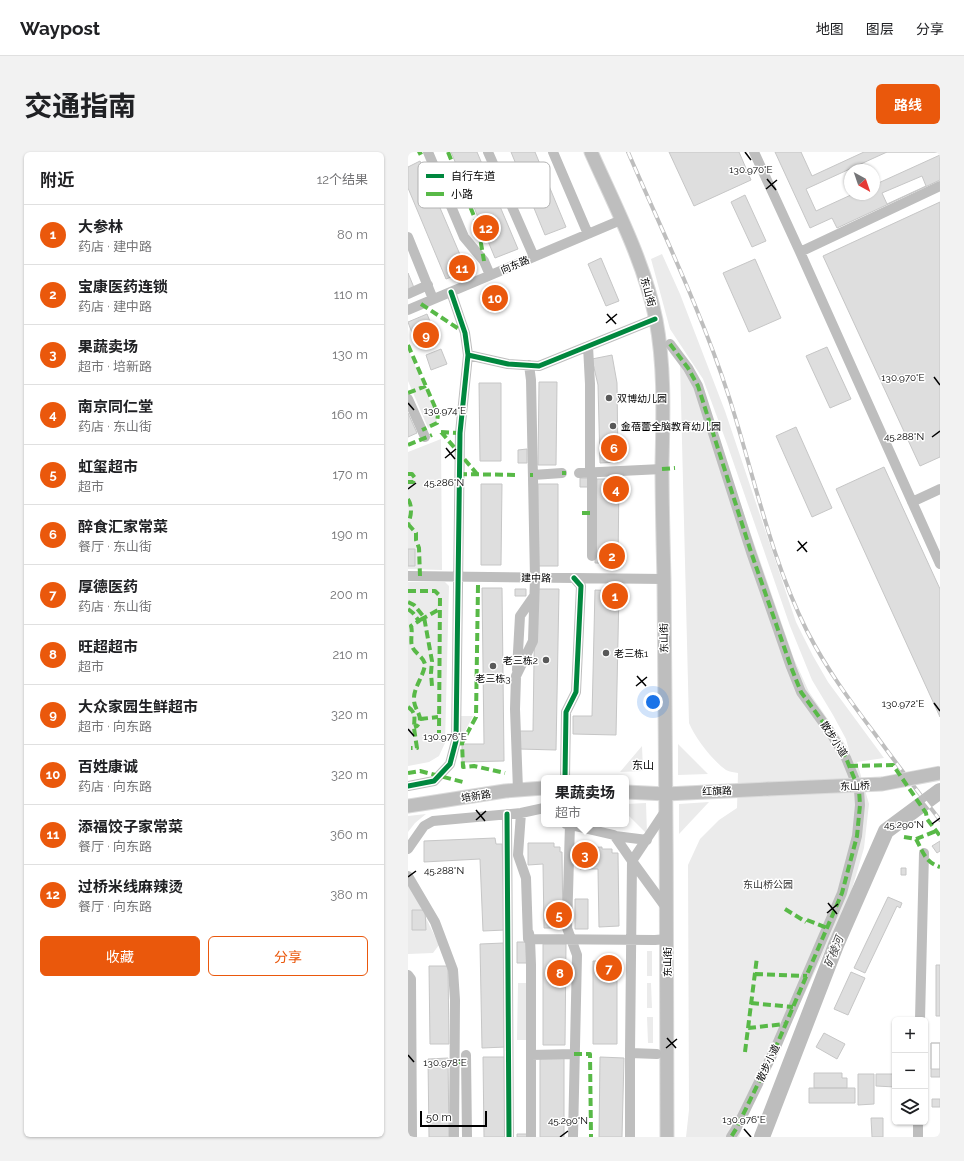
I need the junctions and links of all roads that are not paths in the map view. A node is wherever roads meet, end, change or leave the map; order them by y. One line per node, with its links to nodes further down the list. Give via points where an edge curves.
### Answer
1 (428, 152): 6 (street)
2 (488, 152): 7 (street)
3 (553, 152): 12 (street)
4 (591, 152): 11 (main road, 东山街)
5 (754, 152): 14 (street)
6 (432, 162)
7 (492, 162)
8 (940, 186): 14 (street)
9 (452, 208): 16 (street, via 464,237 484,261)
10 (512, 208): 15 (street)
11 (622, 220): 12 (street, 向东路); 22 (main road, 东山街, via 643,274)
12 (588, 234): 15 (street, 向东路)
13 (408, 237): 17 (street)
14 (800, 252): 35 (street)
15 (532, 254): 16 (street, 向东路)
16 (490, 275): 18 (street, 向东路)
17 (428, 285): 19 (street); 20 (street)
18 (451, 292): 20 (street, 向东路); 25 (street, via 465,334)
19 (408, 294)
20 (433, 299): 21 (street, 向东路)
21 (408, 310)
22 (655, 319): 24 (street); 29 (main road, 东山街, via 664,387)
23 (670, 344): 89 (street, 散步小道, via 698,386 751,552 802,692 846,758 859,790 857,836 842,893 772,1056)
24 (588, 346): 26 (street, via 539,366); 30 (street)
25 (468, 355): 26 (street, via 508,364); 39 (street, via 460,433)
26 (529, 365): 33 (street)
27 (408, 399): 28 (street)
28 (425, 437)
29 (662, 469): 30 (street); 42 (main road, 东山街)
30 (591, 472): 31 (street); 36 (street)
31 (578, 473)
32 (562, 474): 33 (street)
33 (533, 475): 40 (street)
34 (940, 489): 35 (street)
35 (912, 502): 37 (street)
36 (592, 556)
37 (940, 564)
38 (408, 576): 39 (street, 建中路)
39 (458, 576): 40 (street, 建中路); 47 (street, via 456,741 450,764 434,781)
40 (535, 578): 41 (street, 建中路); 43 (street)
41 (574, 578): 42 (street, 建中路); 46 (street, via 581,586 576,692 566,712)
42 (664, 579): 52 (main road, 东山街)
43 (534, 596): 44 (street, via 533,641); 44 (street, via 520,616)
44 (516, 676): 50 (street)
45 (940, 773): 49 (main road, 东山桥, bridge, via 882,784)
46 (565, 775)
47 (408, 786)
48 (541, 788): 50 (main road, 培新路)
49 (768, 789): 52 (main road, 红旗路)
50 (518, 790): 53 (main road, 培新路)
51 (629, 792): 52 (main road)
52 (666, 794): 55 (main road, 东山街)
53 (408, 806)
54 (541, 810): 56 (street)
55 (666, 810): 61 (street); 66 (main road, 东山街)
56 (521, 813): 57 (street); 67 (street, via 518,855 526,878)
57 (507, 814): 62 (street, via 433,821 424,826); 84 (street)
58 (569, 827): 70 (street, via 566,928)
59 (577, 827): 60 (street)
60 (615, 836): 61 (street); 64 (street)
61 (647, 840): 64 (street)
62 (408, 849)
63 (924, 853): 74 (street)
64 (632, 861): 66 (street); 68 (street)
65 (408, 876): 82 (street, via 435,922 453,970)
66 (666, 909): 69 (main road, 东山街)
67 (529, 934): 70 (street); 79 (street)
68 (631, 939): 69 (street); 71 (street); 75 (street)
69 (667, 939): 88 (main road, 东山街)
70 (571, 940): 71 (street); 72 (street)
71 (590, 940): 72 (street)
72 (577, 955): 76 (street)
73 (408, 975): 81 (street, via 411,978)
74 (920, 1017)
75 (630, 1053): 77 (street); 87 (street)
76 (574, 1054): 79 (street); 86 (street)
77 (657, 1054)
78 (466, 1055): 83 (street)
79 (531, 1055): 85 (street)
80 (918, 1125): 90 (street)
81 (412, 1137)
82 (454, 1137)
83 (467, 1137)
84 (509, 1137)
85 (531, 1137)
86 (574, 1137)
87 (630, 1137)
88 (667, 1137)
89 (731, 1137)
90 (918, 1137)

